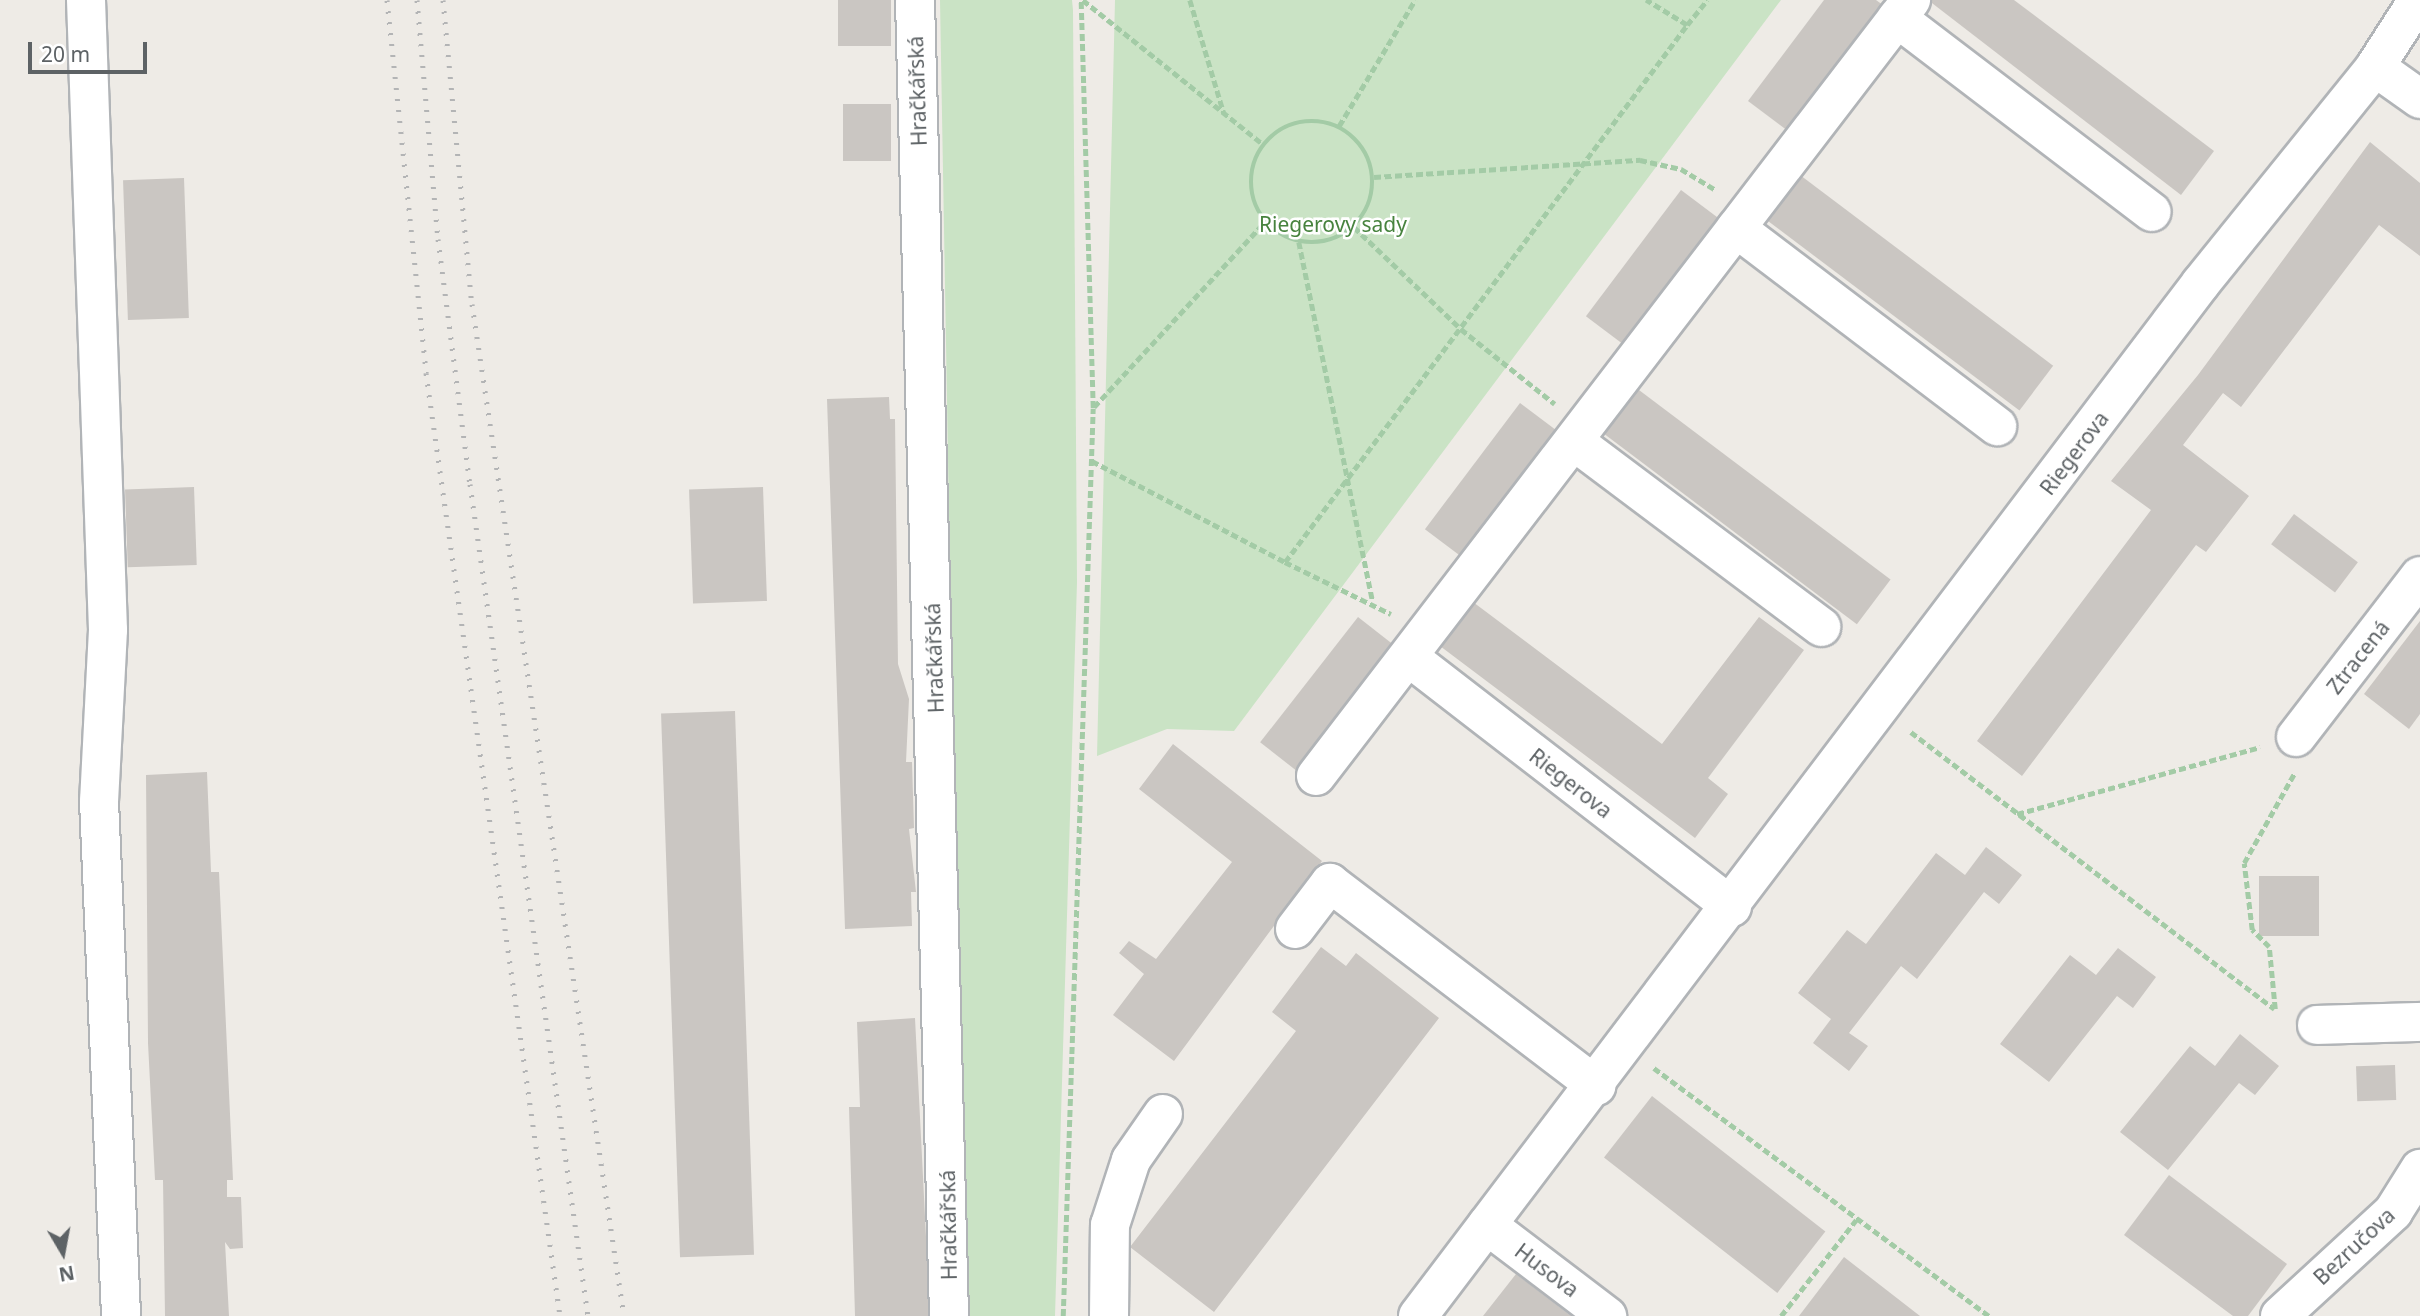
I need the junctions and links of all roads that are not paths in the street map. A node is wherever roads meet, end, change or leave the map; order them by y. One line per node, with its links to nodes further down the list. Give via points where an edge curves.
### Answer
1 (86, 0): 24 (street, via 108,630 99,801)
2 (915, 0): 25 (street, Hračkářská)
3 (2418, 0): 5 (street, Riegerova)
4 (1904, 9): 7 (street); 8 (street)
5 (2375, 67): 6 (street); 16 (street, Riegerova, via 2201,283)
6 (2420, 99)
7 (2152, 212)
8 (1743, 219): 9 (street); 10 (street)
9 (1997, 426)
10 (1580, 435): 12 (street); 13 (street)
11 (2420, 576): 14 (street, Ztracená)
12 (1821, 627)
13 (1418, 649): 15 (street); 16 (street, Riegerova)
14 (2296, 737)
15 (1317, 776)
16 (1732, 907): 20 (street, Riegerova)
17 (1295, 929): 20 (street, via 1330,883)
18 (2420, 1023): 19 (street)
19 (2316, 1026)
20 (1596, 1086): 23 (street, Riegerova)
21 (1163, 1114): 26 (street, via 1131,1160 1110,1225)
22 (2420, 1169): 29 (street, Bezručova, via 2393,1212)
23 (1486, 1225): 27 (street, Riegerova); 28 (street, Husova)
24 (121, 1316)
25 (949, 1316)
26 (1109, 1316)
27 (1418, 1316)
28 (1607, 1316)
29 (2280, 1316)

